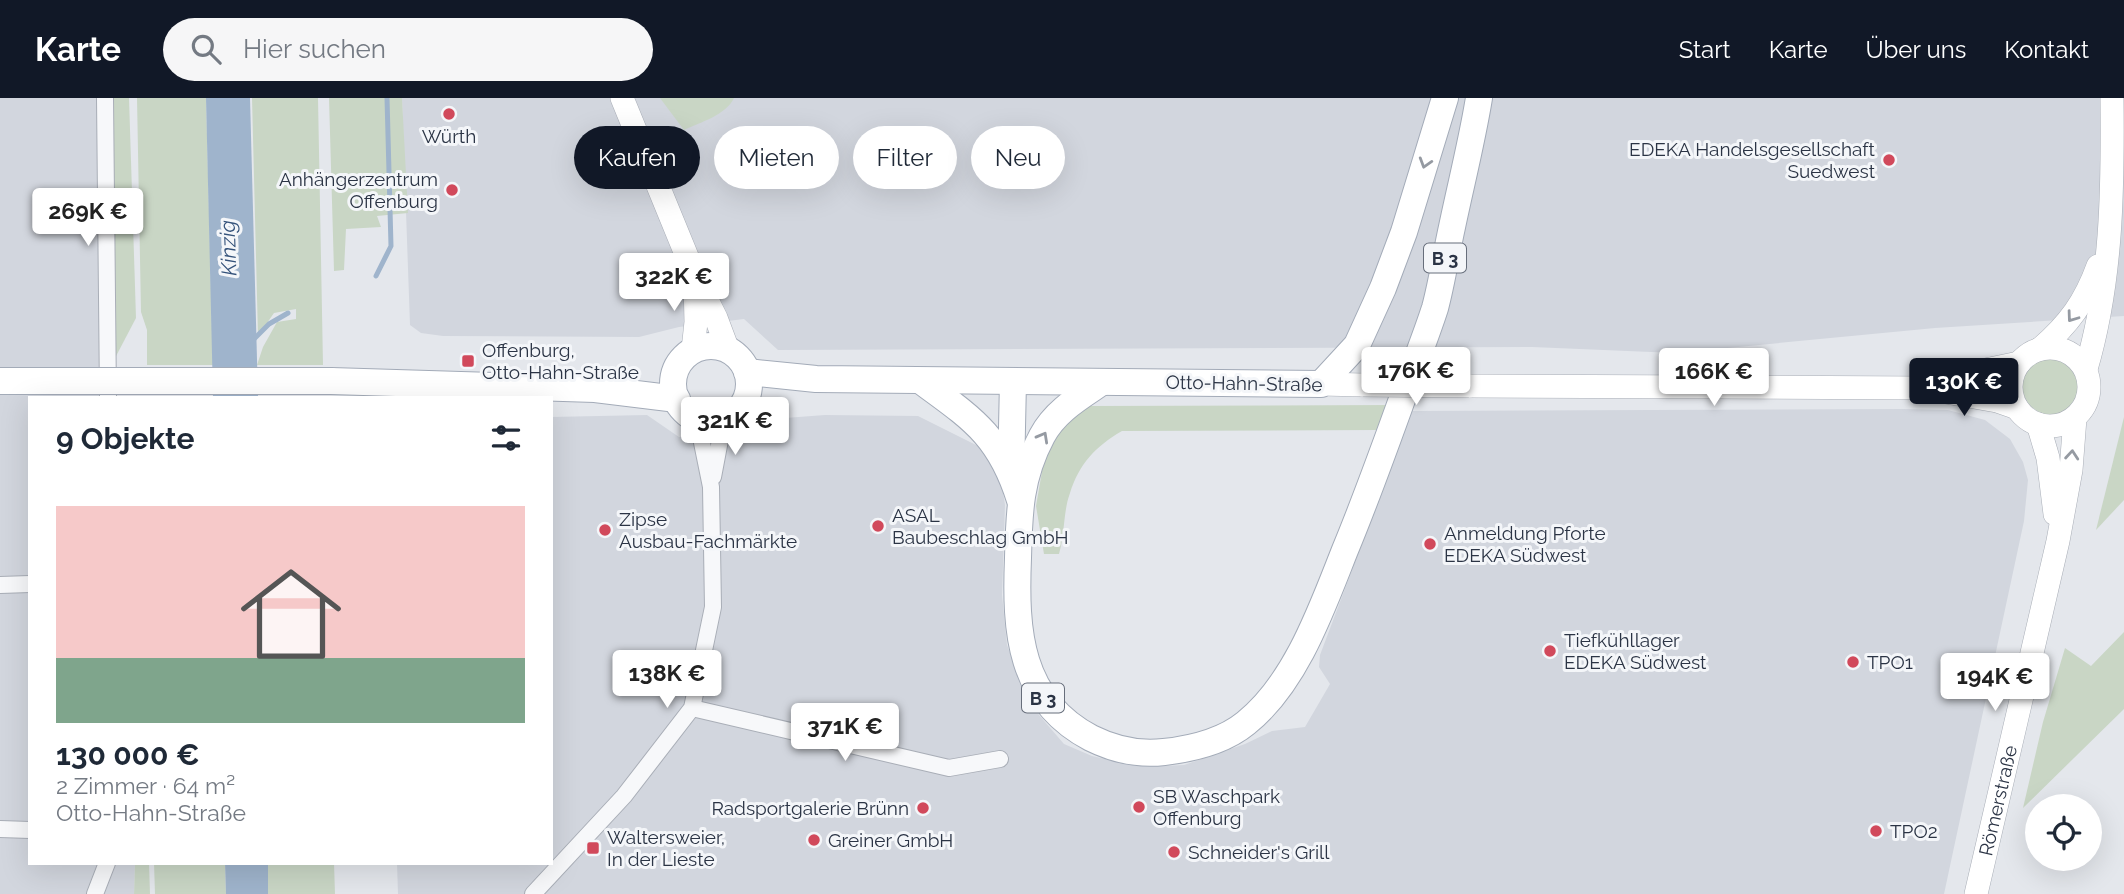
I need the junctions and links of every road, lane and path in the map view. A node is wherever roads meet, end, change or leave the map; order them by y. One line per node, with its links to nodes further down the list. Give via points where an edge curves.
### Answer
1 (105, 98): 22 (street)
2 (622, 98): 7 (street)
3 (1445, 98): 19 (main road, B 3, one-way to 19, via 1383,288 1357,345)
4 (1479, 98): 31 (main road, B 3, via 1435,306 1364,504 1300,654 1281,685 1246,723 1193,747 1154,753 1099,742 1070,727 1052,710 1026,664 1019,635)
5 (2112, 98): 6 (street)
6 (2110, 233): 8 (street, one-way to 8, via 2090,288 2071,320); 12 (street, via 2097,332)
7 (695, 276): 9 (street); 10 (street)
8 (2040, 349): 11 (street); 12 (street, via 2067,351)
9 (693, 350): 10 (main road, via 717,346); 13 (main road)
10 (728, 350): 18 (main road, via 743,363)
11 (2019, 363): 20 (street, Otto-Hahn-Straße); 24 (street, via 2011,383)
12 (2085, 369): 26 (street, via 2089,395)
13 (676, 372): 21 (main road); 23 (main road)
14 (0, 381): 21 (main road, bridge, via 331,381)
15 (921, 381): 16 (main road, Otto-Hahn-Straße); 18 (main road, Otto-Hahn-Straße, via 816,379); 29 (main road, B 3, via 987,433)
16 (1013, 381): 17 (main road, Otto-Hahn-Straße); 29 (main road, B 3)
17 (1102, 382): 19 (main road, Otto-Hahn-Straße); 31 (main road, B 3, one-way to 17, via 1043,434 1059,414)
18 (747, 384): 27 (main road, via 734,414)
19 (1321, 384): 20 (street, Otto-Hahn-Straße, bridge)
20 (1923, 387): 24 (street, Otto-Hahn-Straße)
21 (595, 389): 23 (main road)
22 (108, 396)
23 (677, 399): 25 (main road)
24 (2017, 408): 28 (street)
25 (697, 418): 27 (main road); 30 (street)
26 (2076, 418): 28 (street, via 2064,424); 32 (street, Römerstraße, one-way to 26)
27 (724, 419): 30 (street)
28 (2038, 424): 32 (street, Römerstraße, via 2052,478)
29 (1012, 474): 31 (main road, B 3)
30 (711, 487): 35 (street, via 713,607)
31 (1020, 500)
32 (2058, 541): 42 (street, Römerstraße)
33 (28, 584): 34 (street)
34 (0, 585)
35 (692, 708): 36 (street, via 949,768); 41 (street, via 624,796)
36 (1000, 759)
37 (0, 829): 38 (street)
38 (28, 830)
39 (106, 865): 40 (street)
40 (95, 894)
41 (533, 894)
42 (1976, 894)

